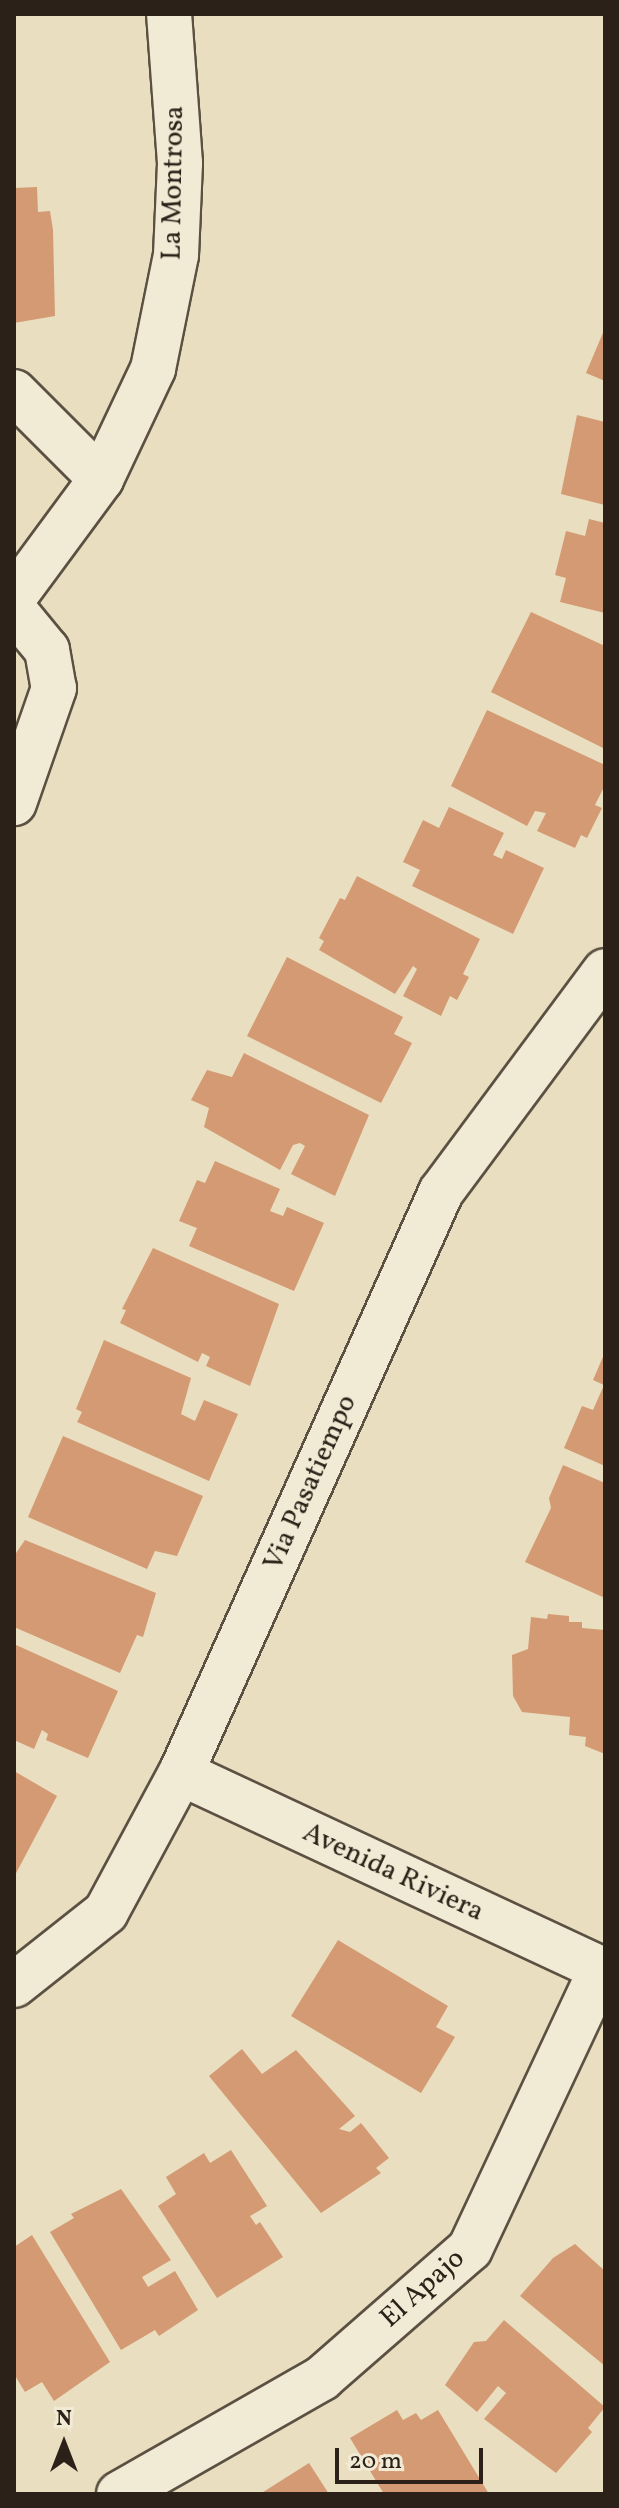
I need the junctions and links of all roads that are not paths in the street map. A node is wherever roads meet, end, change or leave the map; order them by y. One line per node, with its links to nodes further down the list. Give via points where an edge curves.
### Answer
1 (169, 14): 3 (street, La Montrosa, via 180,163 176,255 153,369)
2 (14, 392): 3 (street)
3 (101, 479): 4 (street, La Montrosa)
4 (14, 597)
5 (14, 610): 6 (street, via 47,650 54,688)
6 (14, 803)
7 (605, 971): 8 (street, Via Pasatiempo, via 441,1192)
8 (181, 1773): 9 (street, Avenida Riviera); 10 (street, Via Pasatiempo, via 106,1912)
9 (603, 1971): 11 (street, El Apajo, via 470,2249 322,2378)
10 (14, 1985)
11 (119, 2494)

